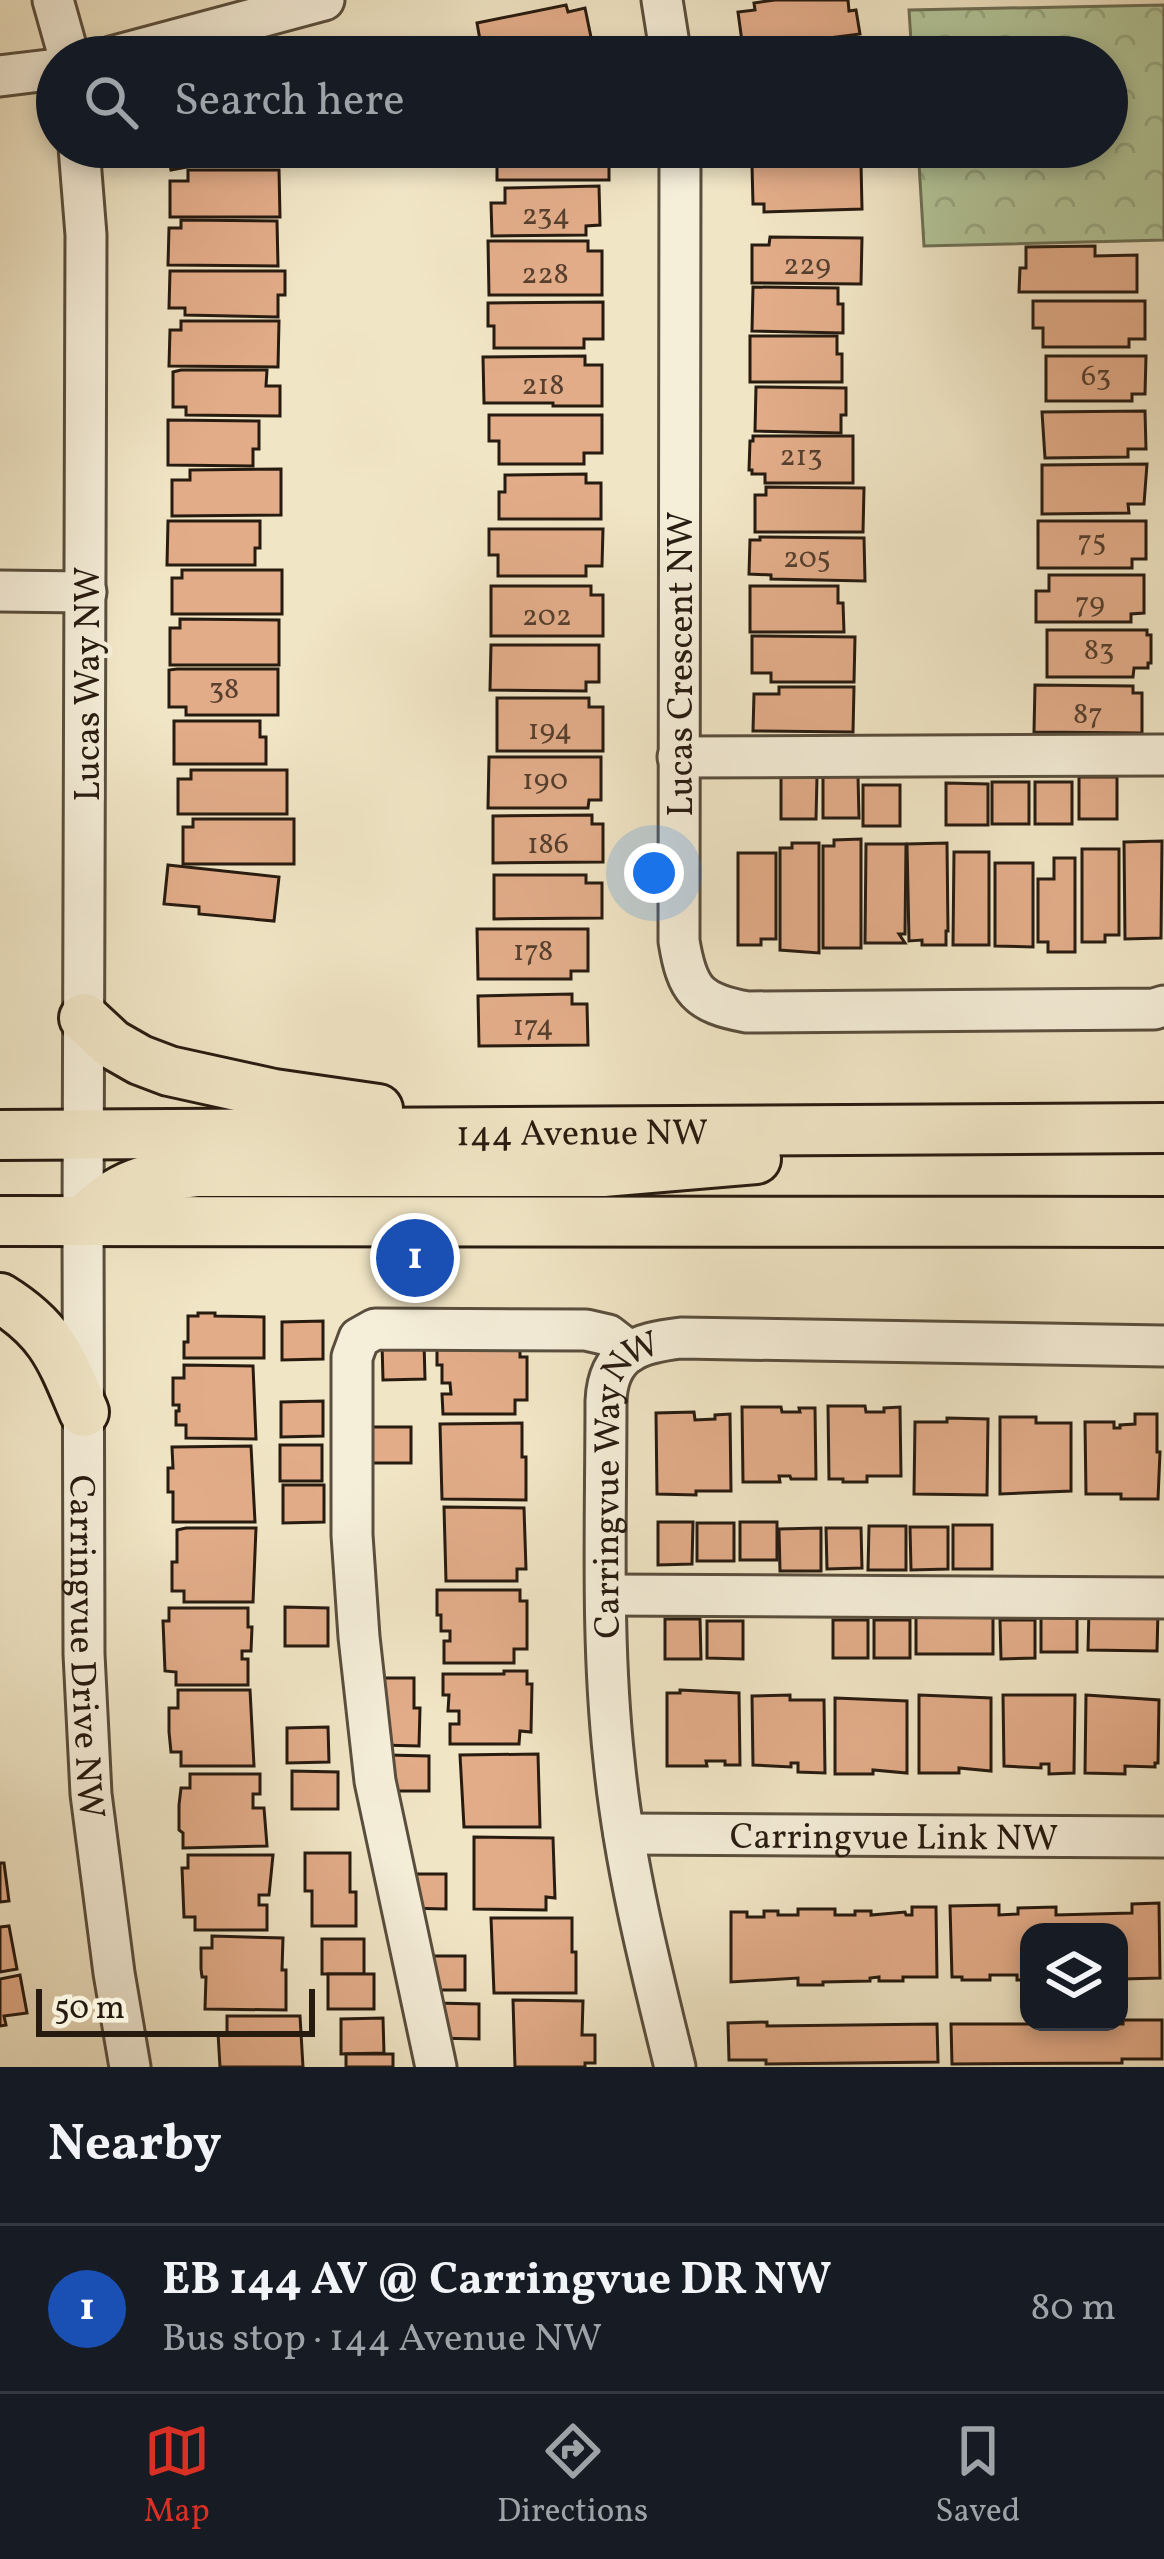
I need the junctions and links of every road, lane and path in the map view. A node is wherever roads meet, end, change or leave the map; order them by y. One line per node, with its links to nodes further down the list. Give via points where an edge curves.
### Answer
1 (53, 0): 4 (street)
2 (324, 0): 5 (street)
3 (662, 0): 6 (street)
4 (63, 36)
5 (189, 36)
6 (668, 36)
7 (36, 72): 8 (street)
8 (0, 76)
9 (81, 168): 12 (street, Lucas Way NW)
10 (680, 168): 14 (street, Lucas Crescent NW)
11 (0, 591): 12 (street)
12 (86, 592): 16 (street, Lucas Way NW)
13 (1164, 755): 14 (street)
14 (678, 758): 15 (street, Lucas Crescent NW, via 683,969 689,985 718,1007)
15 (1164, 1006)
16 (84, 1018): 19 (main road, via 140,1060 192,1077); 21 (street, Lucas Way NW)
17 (1164, 1128): 18 (main road, 144 Avenue NW)
18 (993, 1129): 19 (main road, 144 Avenue NW); 24 (main road, via 604,1172 198,1172 129,1185)
19 (543, 1132): 21 (main road, 144 Avenue NW)
20 (0, 1135): 21 (main road, 144 Avenue NW)
21 (83, 1135): 24 (street, Lucas Way NW)
22 (1164, 1219): 24 (main road)
23 (0, 1221): 24 (main road)
24 (83, 1221): 28 (street, Carringvue Drive NW)
25 (0, 1298): 28 (main road, via 58,1350)
26 (1164, 1346): 27 (street, Carringvue Way NW, via 681,1338)
27 (630, 1352): 29 (street, Carringvue Way NW, via 607,1388); 34 (street, via 586,1330 375,1329 359,1338 352,1357 352,1535 375,1781)
28 (83, 1412): 33 (street, Carringvue Drive NW, via 91,1794)
29 (606, 1595): 30 (street); 31 (street, Carringvue Way NW)
30 (1164, 1598)
31 (624, 1834): 32 (street, Carringvue Link NW); 35 (street, Carringvue Way NW)
32 (1164, 1838)
33 (130, 2067)
34 (436, 2067)
35 (675, 2067)

